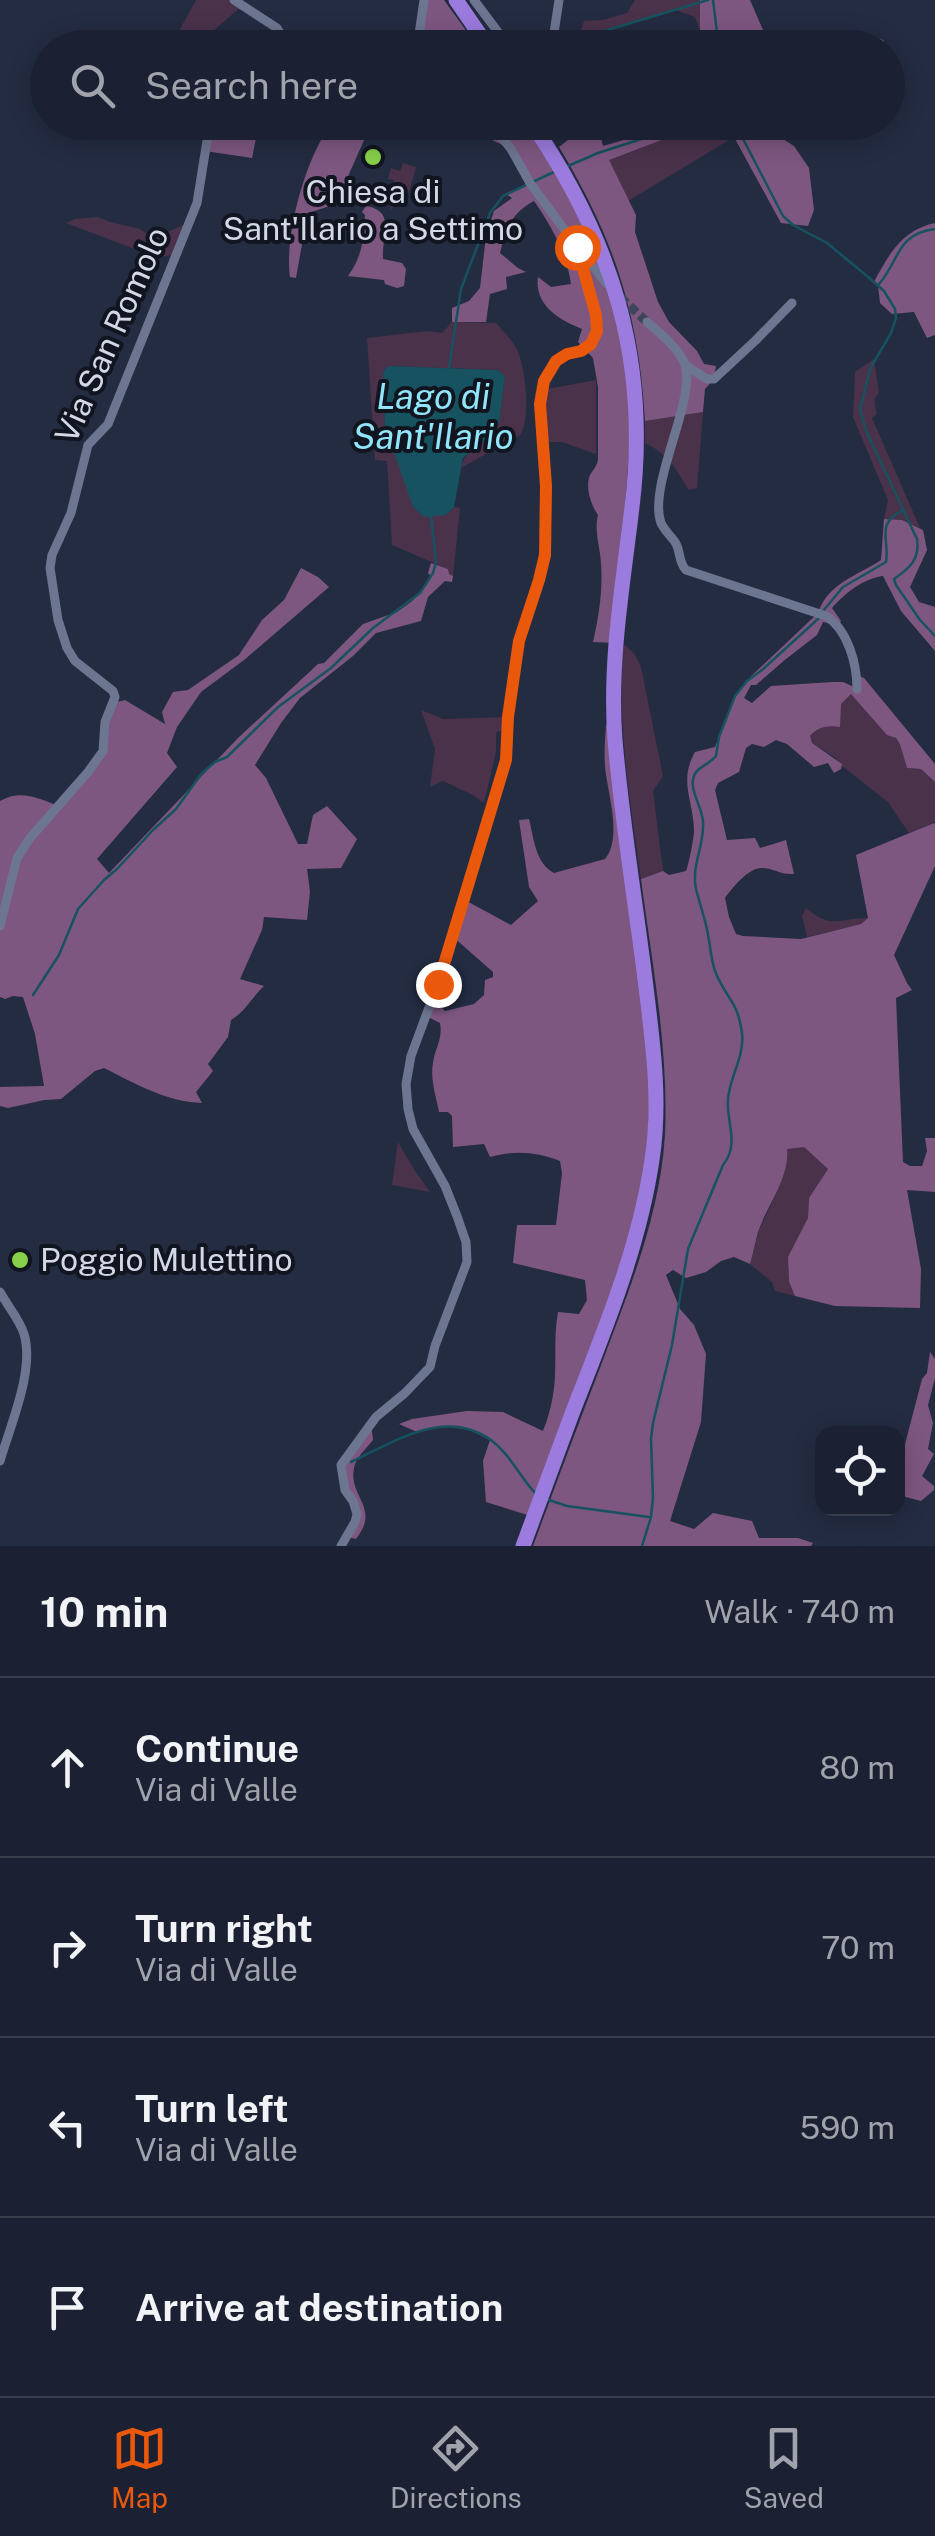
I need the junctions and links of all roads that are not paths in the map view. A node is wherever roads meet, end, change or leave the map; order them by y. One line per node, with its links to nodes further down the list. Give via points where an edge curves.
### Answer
1 (234, 0): 7 (street)
2 (424, 0): 8 (street)
3 (444, 0): 9 (highway)
4 (456, 0): 10 (highway)
5 (474, 0): 11 (street)
6 (559, 0): 12 (street)
7 (279, 30)
8 (420, 30)
9 (465, 30)
10 (477, 30)
11 (496, 30)
12 (554, 30)
13 (207, 140): 23 (street, Via San Romolo, via 197,204 108,424 88,444 72,513 52,556 66,648 116,697 105,722 105,744 17,858)
14 (504, 140): 17 (street)
15 (543, 140): 27 (highway, via 604,256 634,385 636,456 612,692 656,1114 635,1242)
16 (553, 140): 28 (highway, via 614,255 641,370 645,458 621,691 666,1110 646,1238)
17 (577, 247): 18 (street); 26 (street, via 597,331 591,344 556,361 544,381 545,555 519,641 506,760 406,1084 413,1129 457,1216 466,1262 427,1373 376,1417 342,1464 357,1514)
18 (607, 284)
19 (792, 304): 21 (street, via 714,379)
20 (647, 322): 21 (street)
21 (686, 365): 22 (street, via 660,513 681,566 836,622)
22 (857, 689)
23 (0, 926)
24 (0, 1292): 25 (street, via 24,1334 26,1362)
25 (0, 1461)
26 (341, 1546)
27 (523, 1546)
28 (533, 1546)

